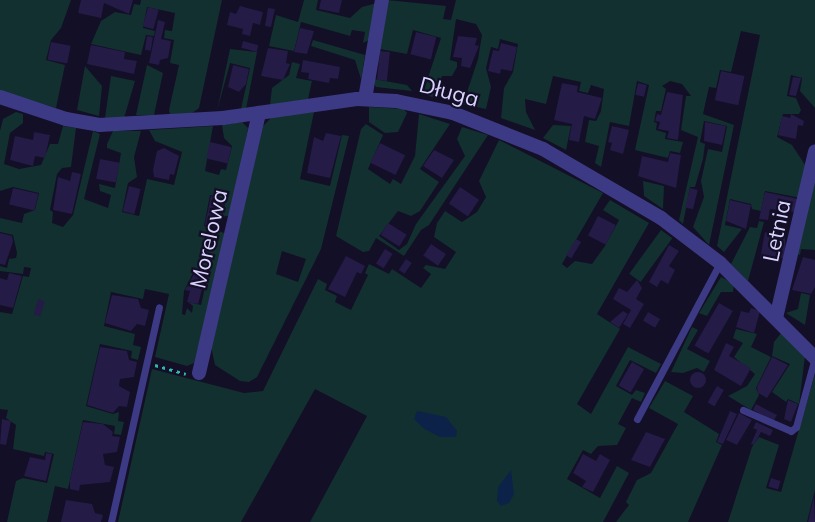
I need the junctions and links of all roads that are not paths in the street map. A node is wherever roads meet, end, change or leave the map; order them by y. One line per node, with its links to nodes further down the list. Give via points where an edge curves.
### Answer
1 (382, 0): 3 (street)
2 (0, 98): 4 (street, Długa, via 99,125)
3 (365, 99): 4 (street, Długa); 6 (street, Długa, via 453,113 526,141 661,218)
4 (259, 113): 10 (street, Morelowa)
5 (815, 152): 8 (street, Letnia)
6 (720, 263): 8 (street, Długa); 12 (lane)
7 (159, 307): 13 (lane, via 150,364)
8 (776, 318): 9 (street, Długa)
9 (815, 358): 11 (lane, via 796,427 791,431)
10 (199, 373)
11 (743, 410)
12 (637, 419)
13 (111, 522)

